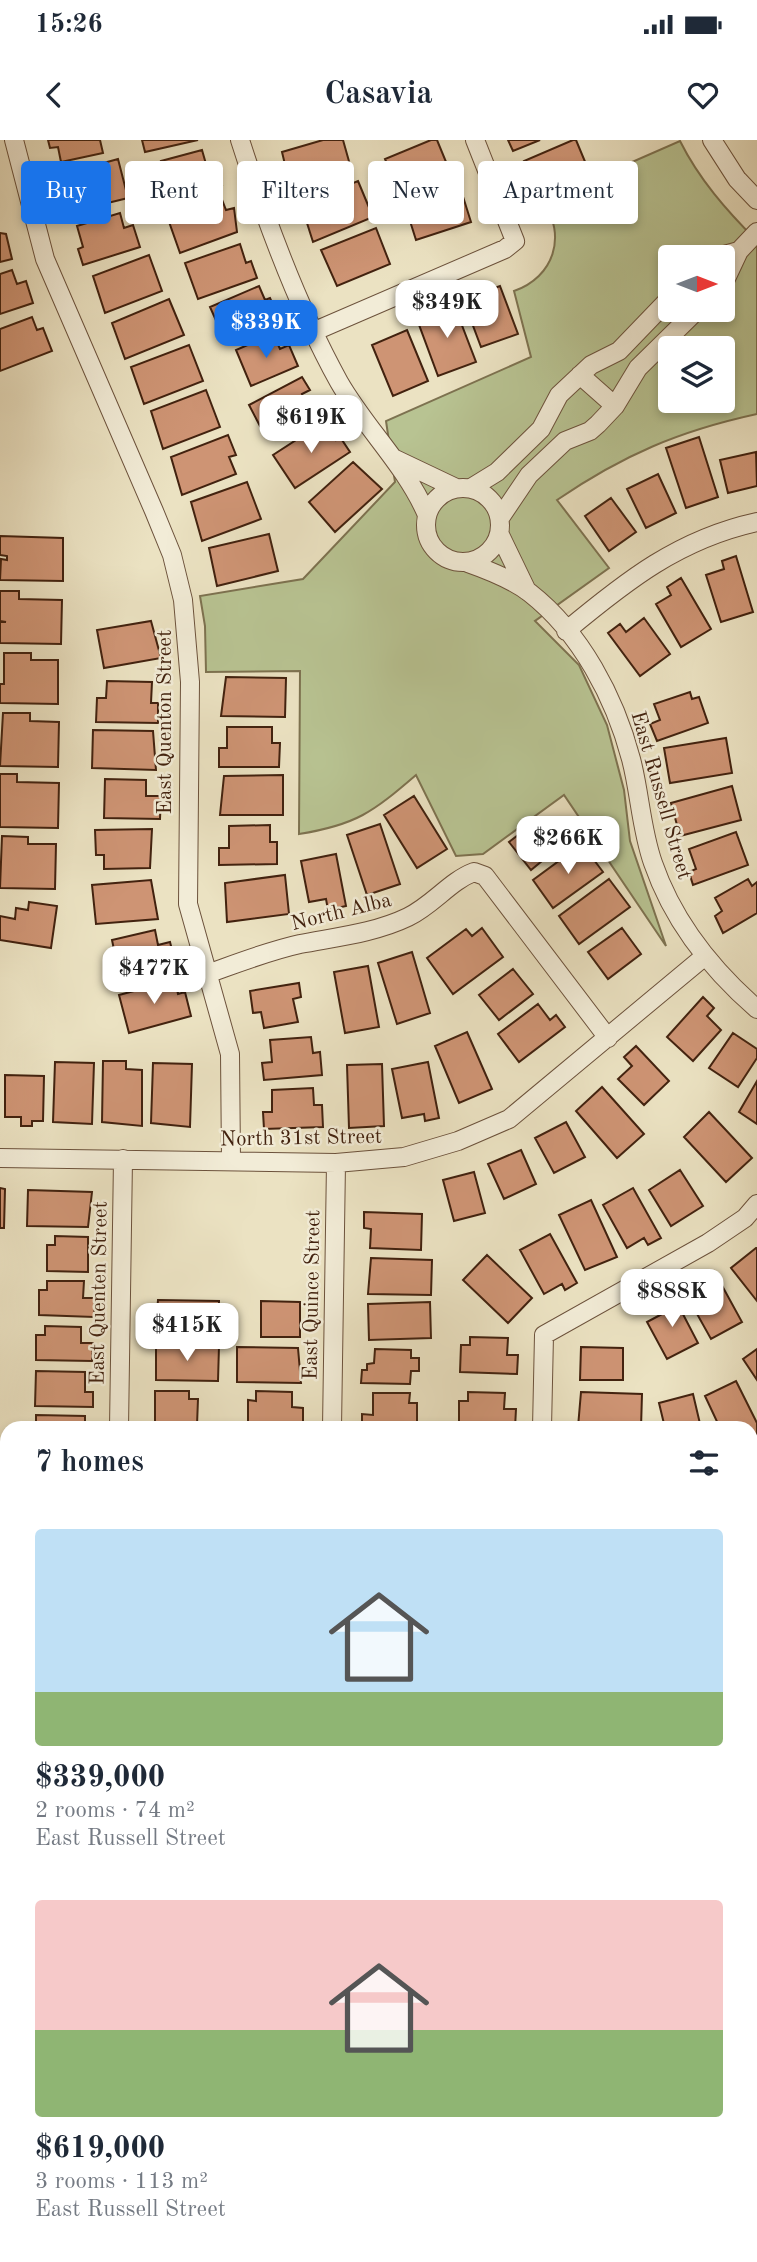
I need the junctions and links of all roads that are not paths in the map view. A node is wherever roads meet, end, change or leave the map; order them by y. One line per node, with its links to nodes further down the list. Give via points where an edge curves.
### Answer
1 (14, 140): 24 (street, East Quenton Street, via 45,259 172,555 183,600 190,682 188,904)
2 (240, 140): 12 (street, via 261,207)
3 (475, 140): 12 (street, via 515,241 506,250)
4 (712, 140): 5 (street)
5 (757, 200)
6 (757, 232): 7 (street)
7 (738, 251): 8 (street); 9 (street)
8 (735, 252)
9 (735, 258)
10 (658, 310): 13 (street, via 619,351)
11 (685, 322): 14 (street, via 638,368)
12 (315, 331): 15 (street, via 367,427)
13 (580, 375): 14 (street); 16 (street, via 559,395 541,429 497,472)
14 (615, 406): 19 (street, via 590,431 565,441 529,475)
15 (395, 459): 16 (street); 17 (street)
16 (463, 488): 17 (street, via 438,498); 19 (street, via 490,499)
17 (427, 515): 20 (street, via 426,528 435,550)
18 (757, 522): 22 (street, via 706,538 644,568)
19 (500, 526): 20 (street, via 488,554); 21 (street, East Russell Street)
20 (468, 563): 21 (street, East Russell Street)
21 (527, 591): 22 (street, East Russell Street)
22 (566, 631): 23 (street, East Russell Street, via 608,694 632,761 653,863 683,926)
23 (705, 956): 25 (street, East Russell Street); 26 (street, North 31st Street)
24 (208, 974): 26 (street, North Alba, via 408,917 474,872 485,876); 29 (street, East Quenton Street, via 230,1054)
25 (757, 1009)
26 (608, 1038): 30 (street, North 31st Street, via 509,1119 404,1157)
27 (0, 1158): 28 (street, North 31st Street)
28 (123, 1159): 29 (street, North 31st Street); 32 (street, East Quenten Street)
29 (231, 1161): 30 (street, North 31st Street)
30 (336, 1163): 33 (street, East Quince Street)
31 (757, 1204): 34 (street, via 708,1243 544,1335)
32 (119, 1421)
33 (332, 1421)
34 (542, 1421)

